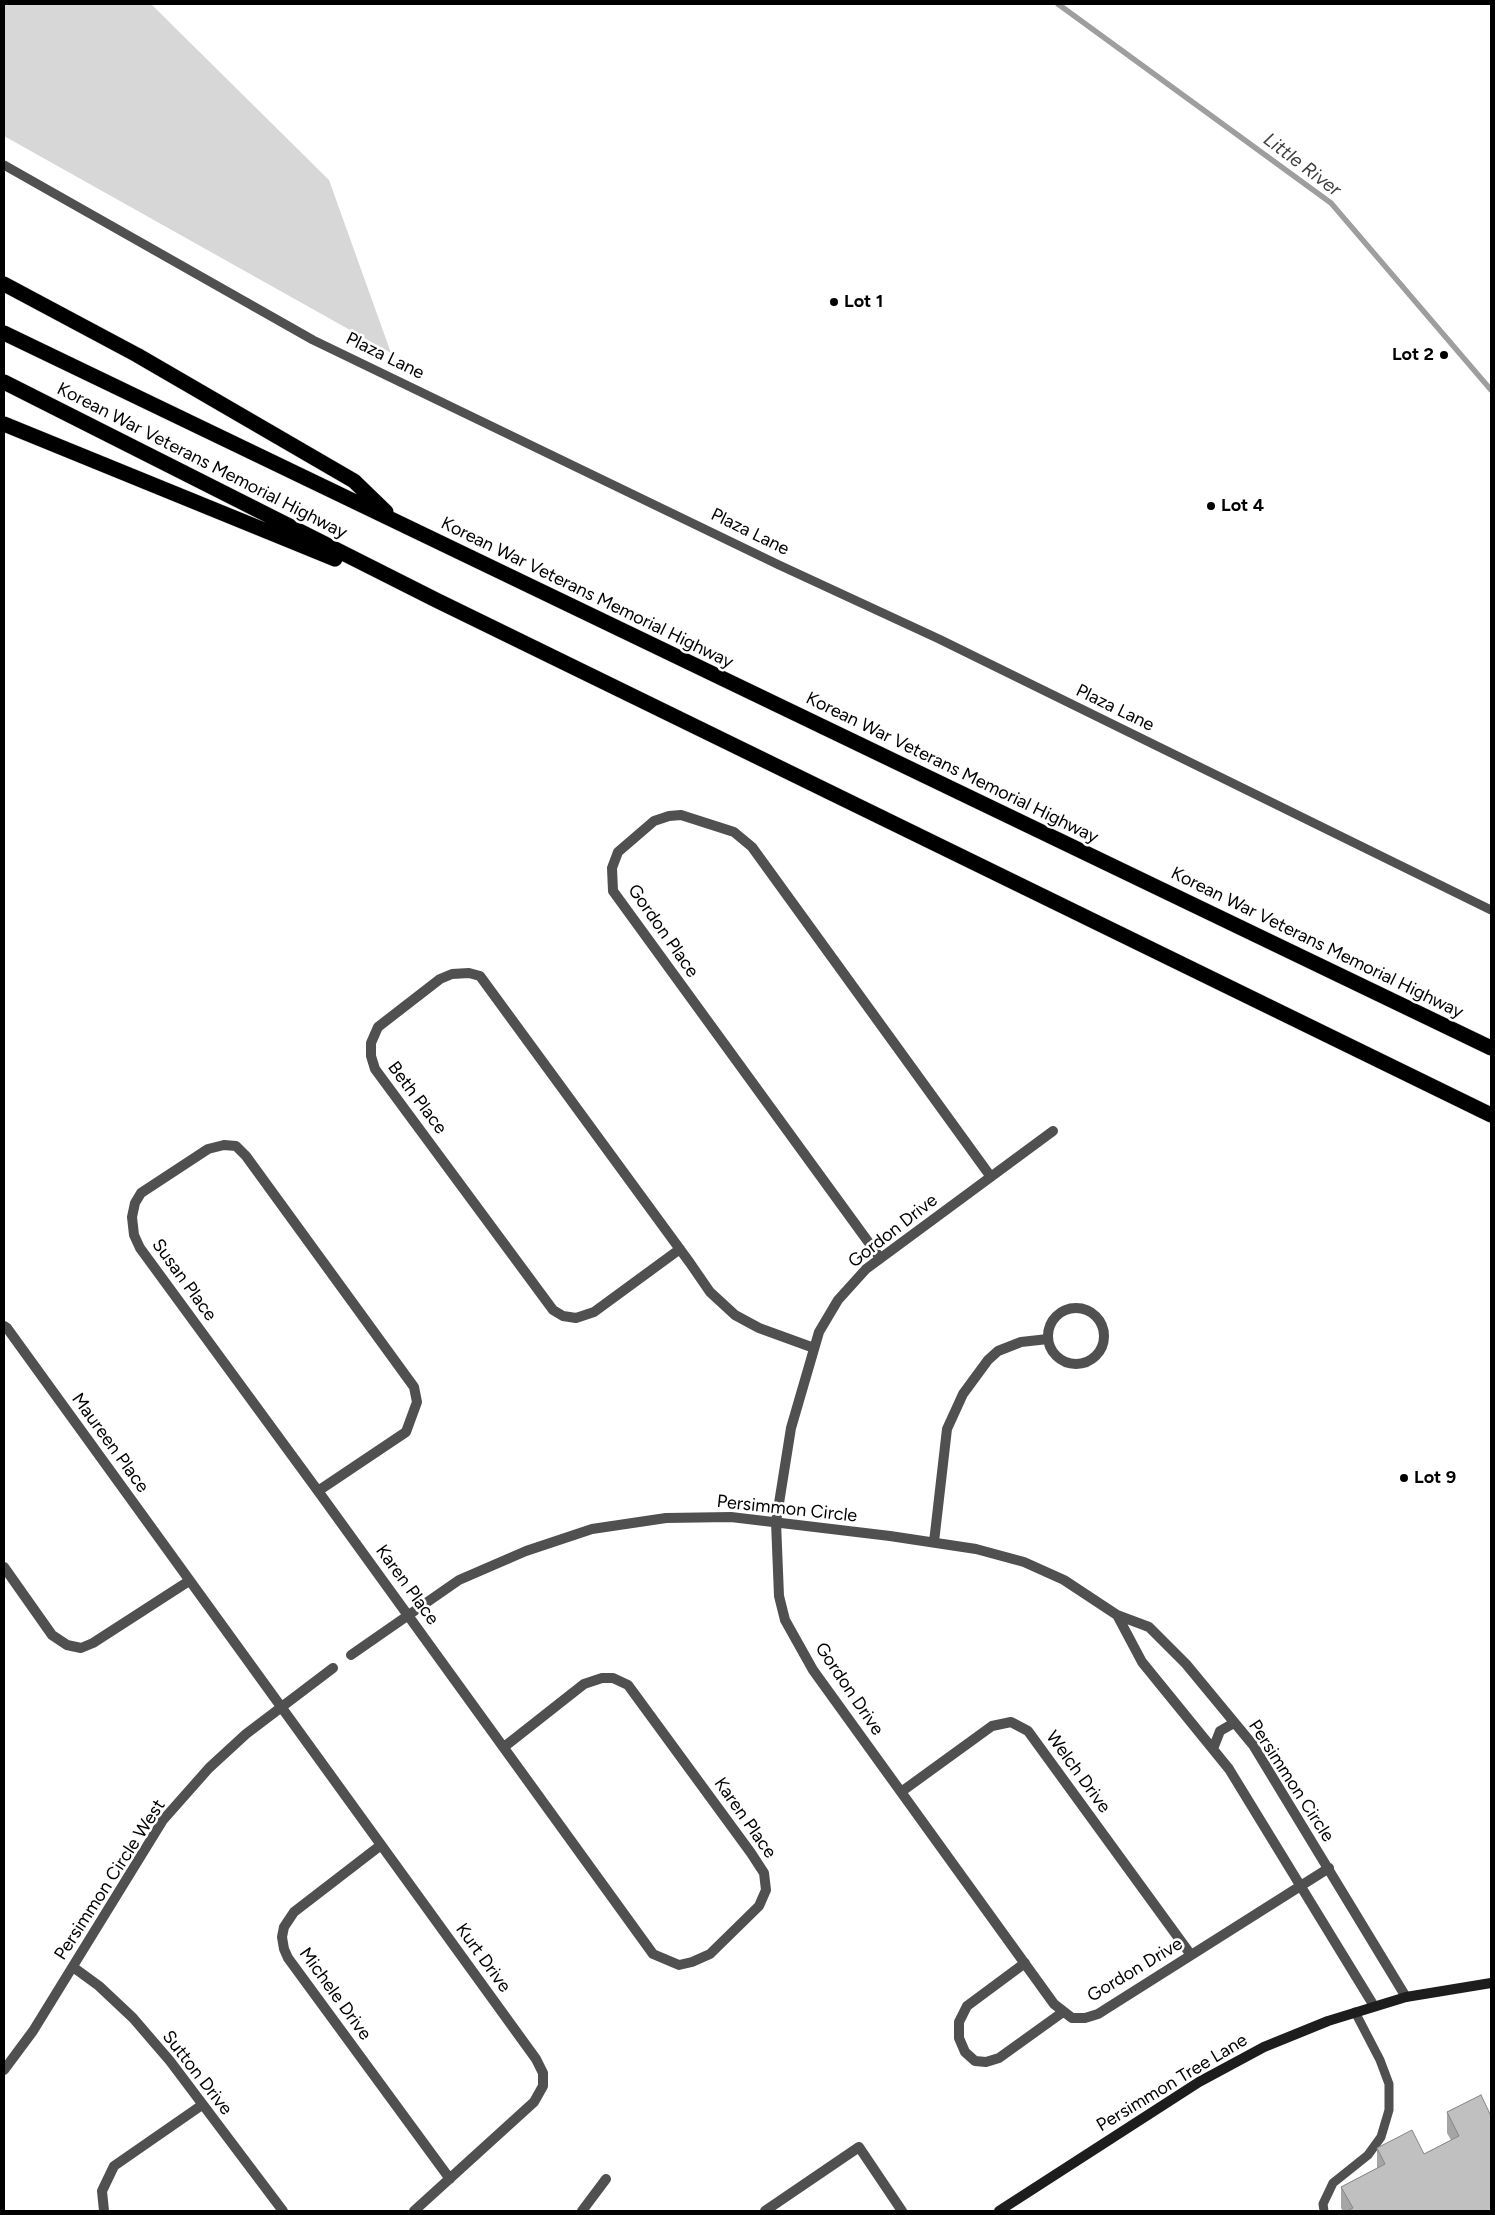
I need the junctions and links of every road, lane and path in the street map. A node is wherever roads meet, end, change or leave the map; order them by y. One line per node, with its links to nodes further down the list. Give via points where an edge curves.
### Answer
1 (4, 165): 8 (lane, Plaza Lane, via 313,340 938,639)
2 (4, 284): 6 (highway, Korean War Veterans Memorial Highway, via 354,480)
3 (4, 334): 6 (highway, Korean War Veterans Memorial Highway)
4 (4, 382): 7 (highway, Korean War Veterans Memorial Highway)
5 (4, 424): 7 (highway, Korean War Veterans Memorial Highway)
6 (396, 522): 9 (highway, Korean War Veterans Memorial Highway)
7 (436, 600): 10 (highway, Korean War Veterans Memorial Highway)
8 (1491, 910)
9 (1491, 1048)
10 (1491, 1116)
11 (1053, 1131): 12 (street, Gordon Drive)
12 (991, 1177): 14 (street, Gordon Drive); 14 (street, Gordon Place, via 752,847 734,832 681,815 654,821 618,852 612,868 614,890)
13 (680, 1249): 13 (street, Beth Place, via 480,976 452,974 440,979 378,1028 371,1043 374,1069 553,1310 576,1318 594,1312); 17 (street, Beth Place, via 710,1292 735,1314 759,1328)
14 (880, 1258): 17 (street, Gordon Drive, via 866,1268 838,1300 819,1332)
15 (4, 1326): 22 (street, Maureen Place)
16 (1048, 1339): 16 (street, via 1057,1357 1068,1363 1086,1363 1098,1354 1104,1337 1102,1323 1087,1309 1072,1308 1052,1320); 20 (street, via 1021,1342 998,1351 963,1394 947,1430)
17 (814, 1348): 19 (street, Gordon Drive, via 791,1428)
18 (318, 1491): 18 (street, Susan Place, via 140,1248 134,1235 132,1217 141,1193 208,1148 236,1146 246,1156 414,1387 417,1402 406,1432); 23 (street, Karen Place)
19 (776, 1522): 20 (street, Persimmon Circle); 23 (street, Persimmon Circle, via 731,1517 666,1518 592,1530 526,1551 459,1580); 31 (street, Gordon Drive, via 779,1596 785,1620 813,1670)
20 (934, 1542): 24 (street, Persimmon Circle, via 1024,1562 1064,1580)
21 (4, 1567): 22 (street, via 52,1635 67,1645 81,1648)
22 (190, 1581): 27 (street, Maureen Place)
23 (409, 1615): 25 (street, Persimmon Circle); 29 (street, Karen Place)
24 (1117, 1615): 28 (street, Persimmon Circle, via 1149,1627 1186,1664); 30 (street, Persimmon Circle, via 1142,1662)
25 (351, 1656)
26 (333, 1668): 27 (street, Persimmon Circle West)
27 (281, 1708): 32 (street, Kurt Drive); 37 (street, Persimmon Circle West, via 209,1768 163,1820)
28 (1234, 1723): 30 (street, via 1220,1731); 33 (street, Persimmon Circle, via 1253,1745)
29 (504, 1747): 29 (street, Karen Place, via 584,1684 613,1678 628,1685 764,1873 766,1890 759,1906 710,1954 679,1965 654,1954)
30 (1214, 1749): 34 (street, Persimmon Circle)
31 (901, 1792): 35 (street, Welch Drive, via 992,1726 1011,1722 1028,1731); 36 (street, Gordon Drive)
32 (381, 1846): 46 (street, Kurt Drive, via 543,2072 543,2086 534,2102); 46 (street, Michele Drive, via 294,1912 284,1927 284,1949)
33 (1329, 1868): 34 (street, Gordon Drive); 39 (street, Persimmon Circle)
34 (1302, 1885): 35 (street, Gordon Drive); 40 (street, Persimmon Circle)
35 (1191, 1955): 41 (street, Gordon Drive, via 1098,2014 1072,2018)
36 (1025, 1964): 41 (street, Gordon Drive); 41 (street, via 967,2006 959,2022 959,2038 965,2052 975,2061 1000,2058)
37 (73, 1967): 43 (street, Persimmon Circle West, via 33,2031); 44 (street, Sutton Drive, via 133,2018)
38 (1491, 1983): 39 (street, Persimmon Tree Lane)
39 (1406, 1997): 40 (street, Persimmon Tree Lane)
40 (1374, 2006): 42 (street, Persimmon Tree Lane)
41 (1063, 2012)
42 (1355, 2012): 53 (street, Persimmon Tree Lane, via 1298,2032 1230,2064); 54 (lane, via 1389,2084 1389,2110 1381,2137 1368,2156 1333,2183 1323,2204)
43 (5, 2064)
44 (202, 2104): 47 (street, via 114,2166 102,2191); 48 (street, Sutton Drive)
45 (606, 2178): 50 (street)
46 (450, 2179): 49 (street, Kurt Drive)
47 (104, 2211)
48 (283, 2211)
49 (414, 2211)
50 (582, 2211)
51 (765, 2211): 52 (street, via 859,2148)
52 (902, 2211)
53 (999, 2211)
54 (1324, 2211)

